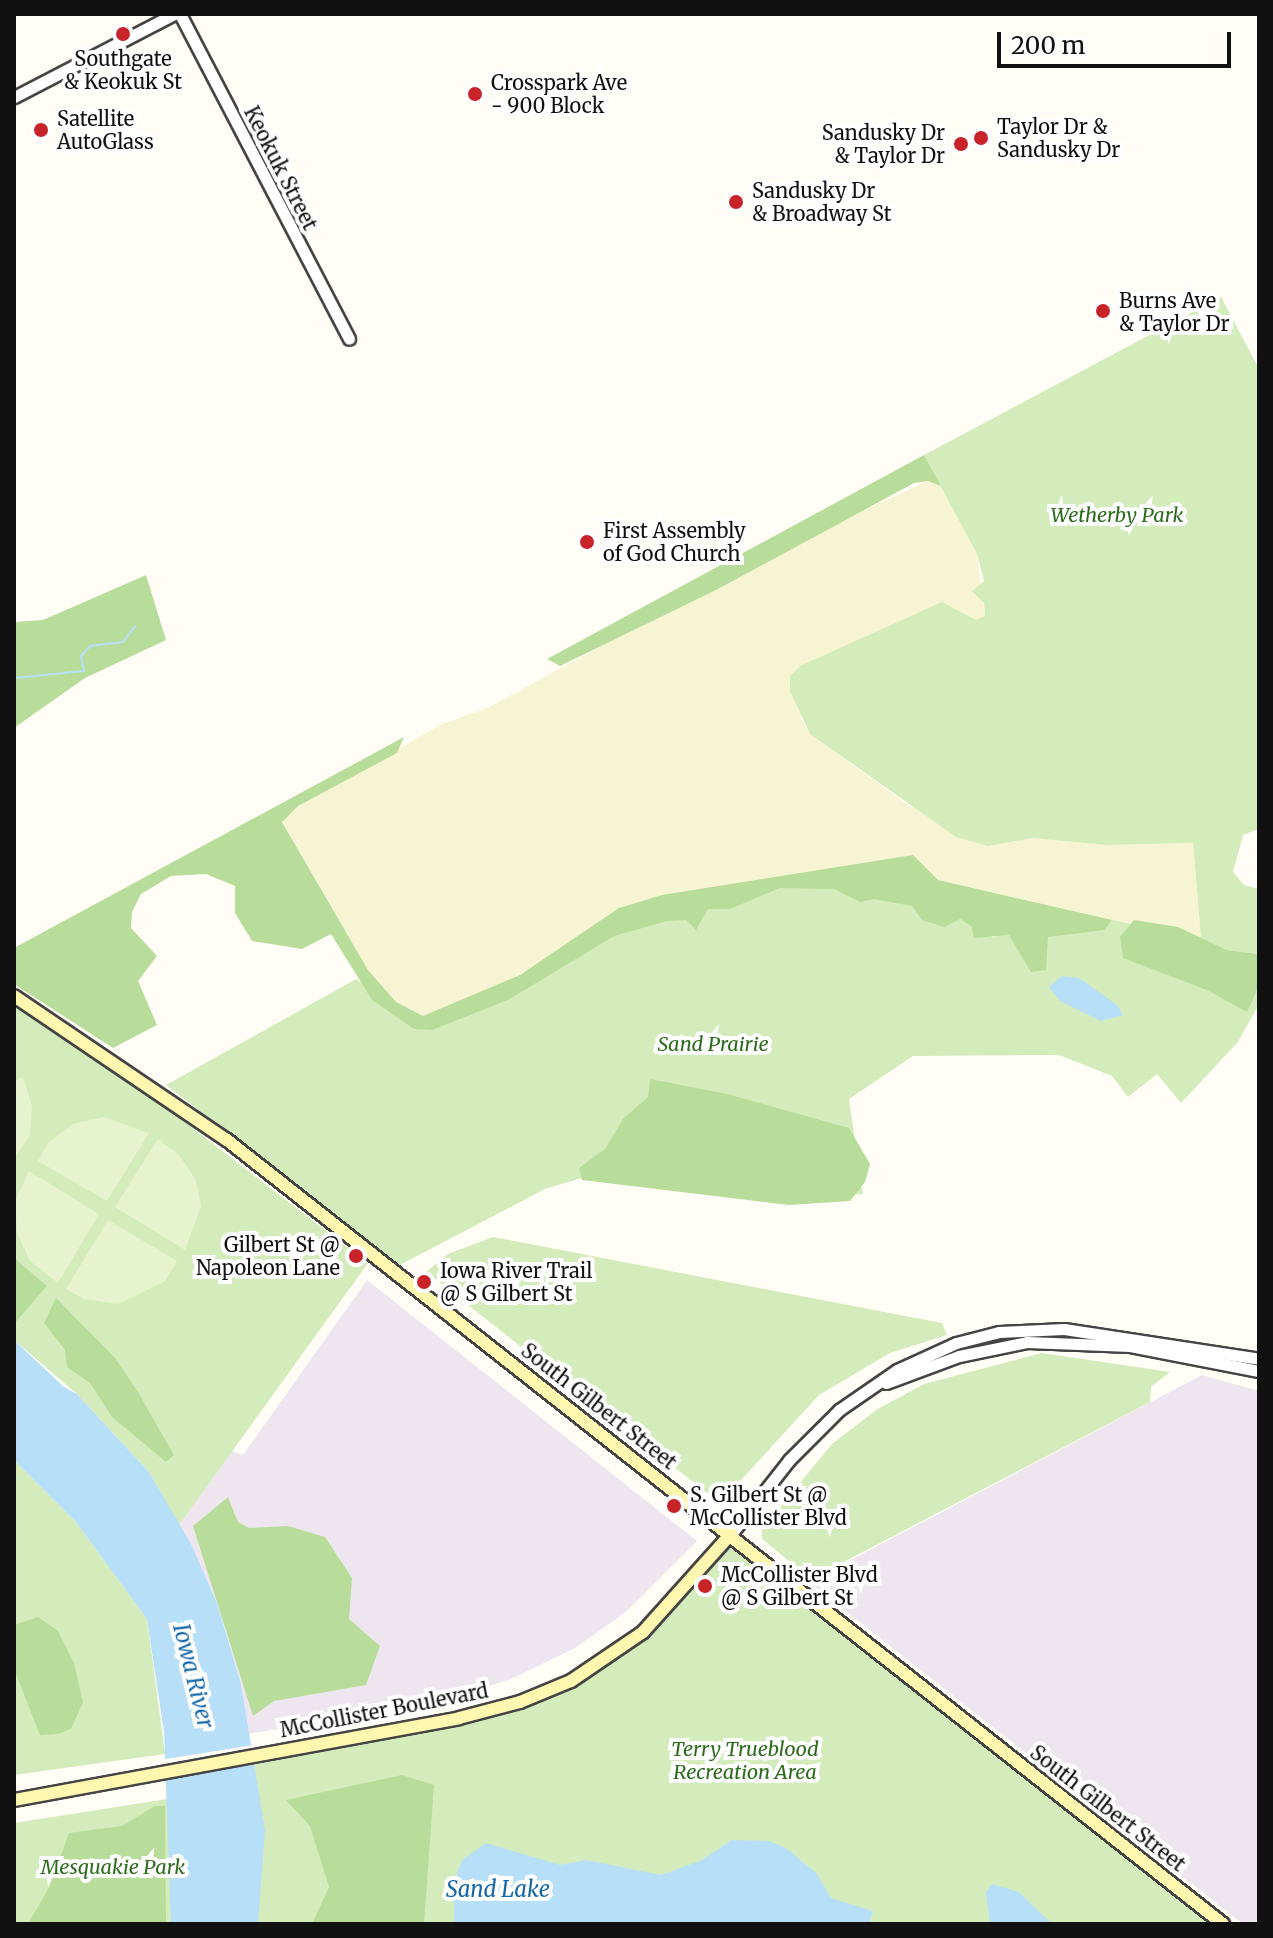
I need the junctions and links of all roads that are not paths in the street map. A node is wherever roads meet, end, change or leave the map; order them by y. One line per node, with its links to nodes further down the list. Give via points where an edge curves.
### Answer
1 (177, 14): 2 (street); 3 (street, Keokuk Street)
2 (14, 97)
3 (349, 339)
4 (14, 996): 8 (main road, South Gilbert Street, via 227,1140)
5 (1259, 1359): 7 (street, McCollister Boulevard, via 1099,1331 1026,1329 956,1343 897,1370)
6 (1259, 1371): 7 (street, McCollister Boulevard, via 1130,1346 1027,1342 959,1356)
7 (878, 1386): 8 (street, McCollister Boulevard, via 812,1434)
8 (731, 1534): 9 (main road, McCollister Boulevard, via 659,1618 571,1681 490,1711); 10 (main road, South Gilbert Street)
9 (14, 1800)
10 (1223, 1924)

